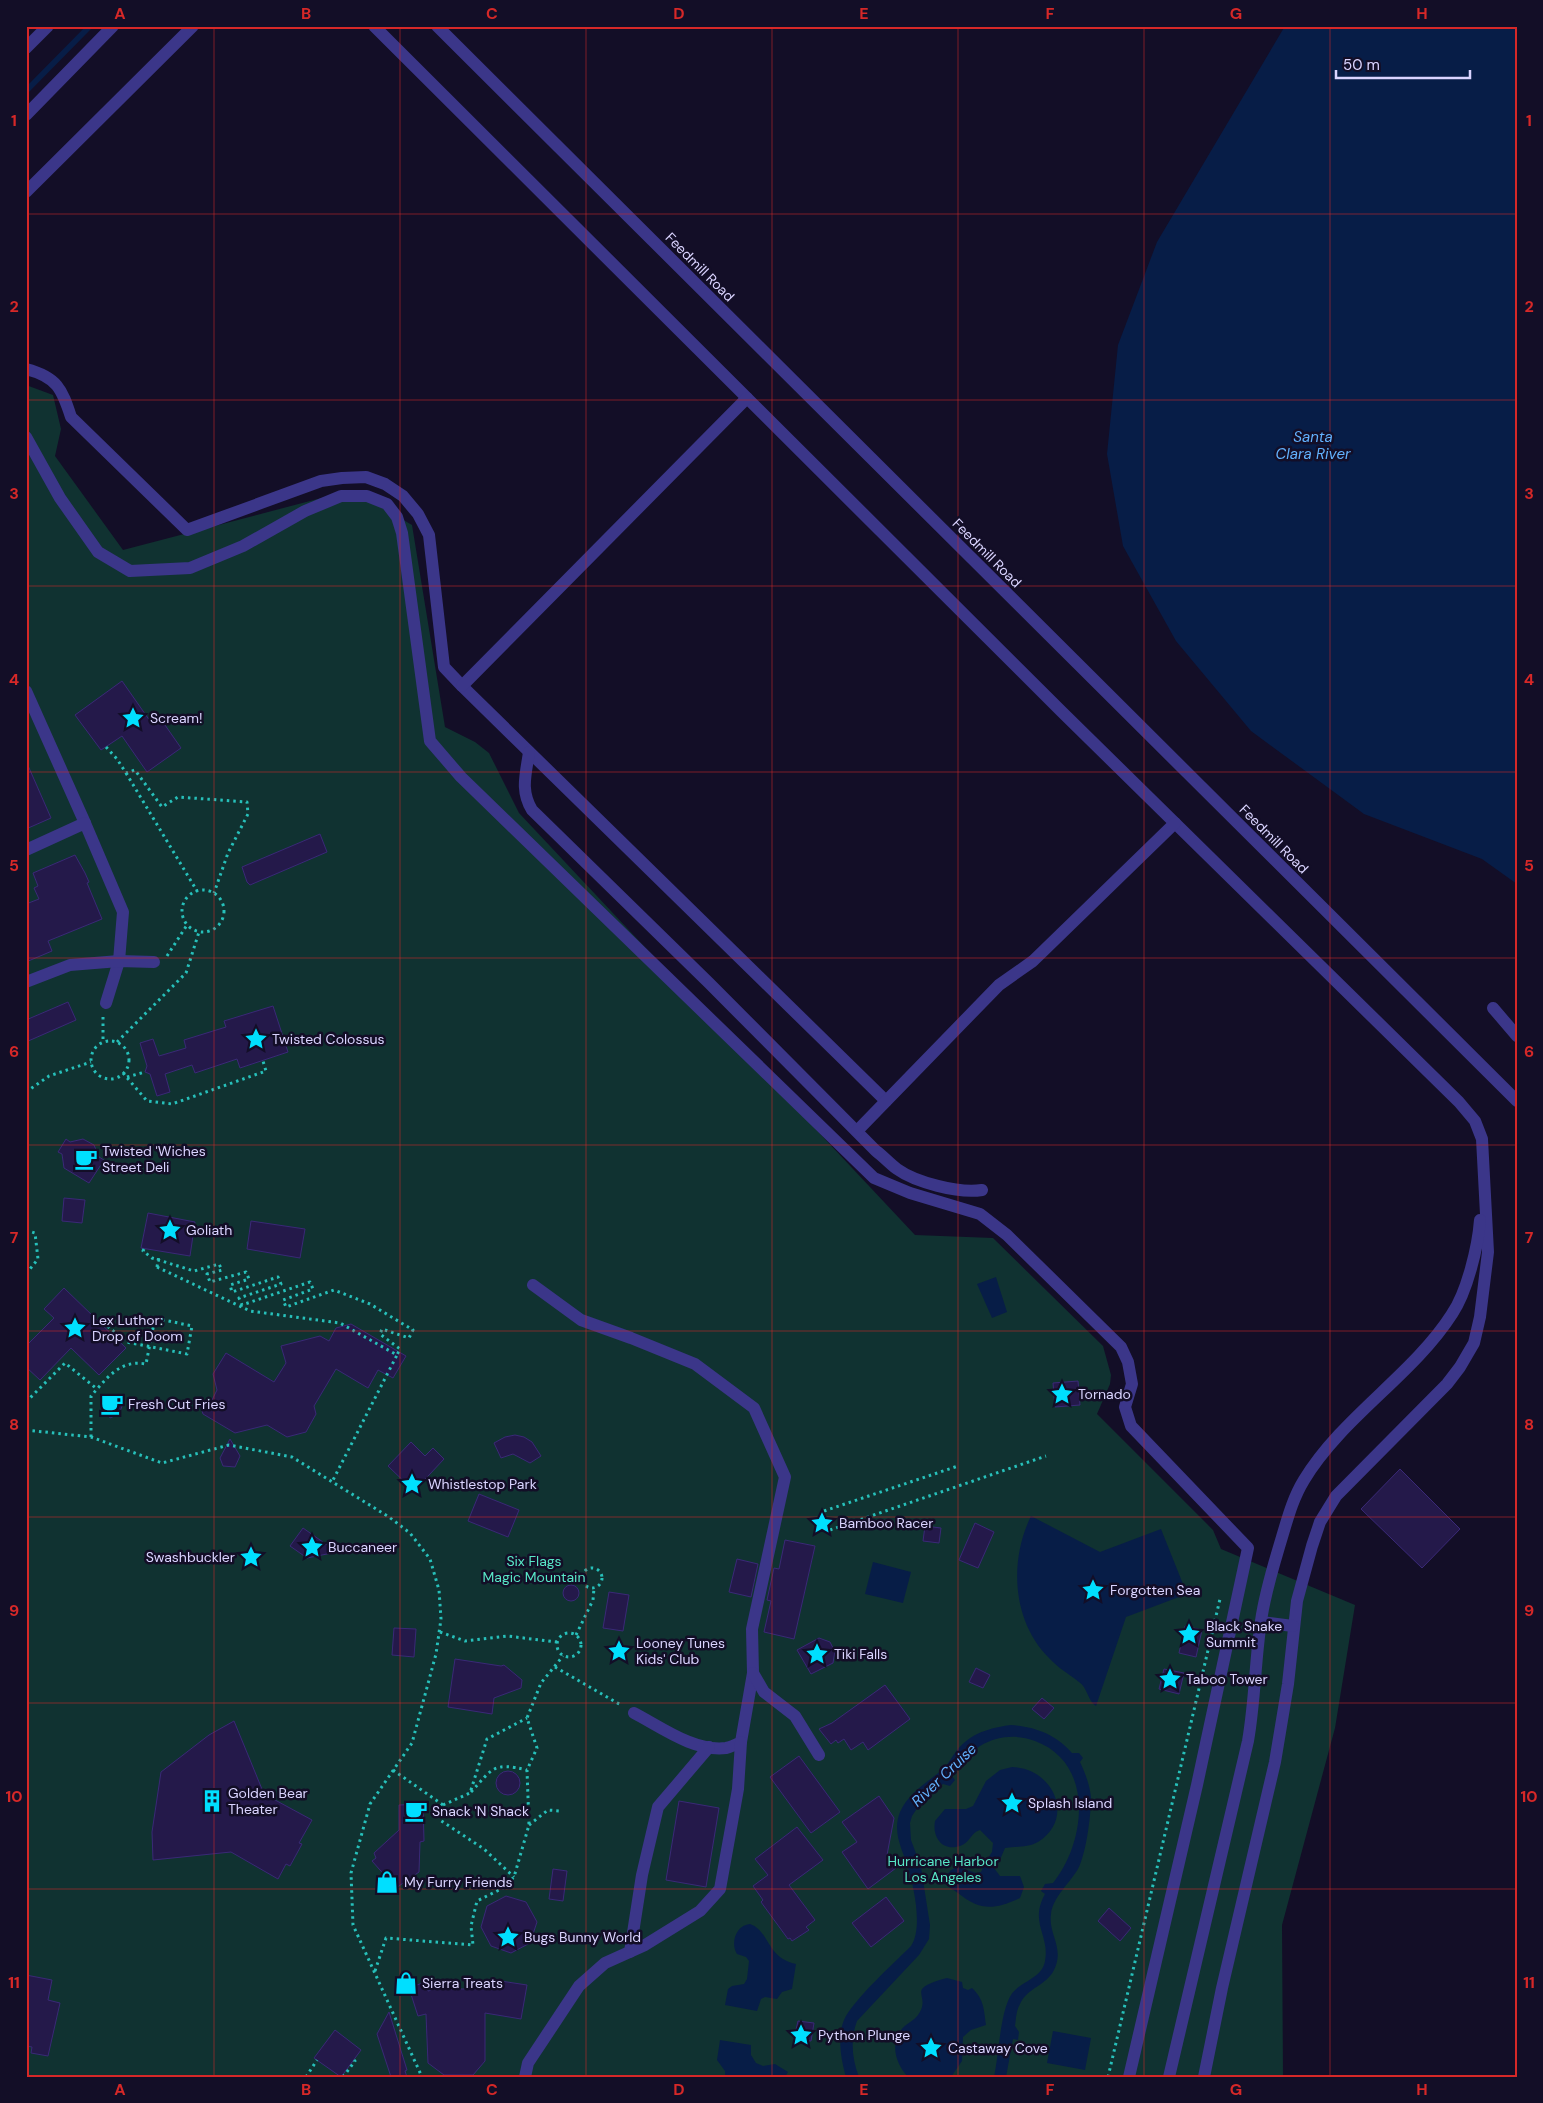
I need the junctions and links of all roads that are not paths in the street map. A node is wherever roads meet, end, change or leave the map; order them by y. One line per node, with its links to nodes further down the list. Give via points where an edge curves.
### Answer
1 (48, 26): 6 (street)
2 (113, 26): 7 (street)
3 (193, 26): 8 (street)
4 (374, 26): 10 (street)
5 (437, 26): 25 (street, Feedmill Road)
6 (26, 48)
7 (26, 115)
8 (26, 192)
9 (26, 369): 12 (street, via 40,372 55,382 63,392 71,417 187,530 321,481 366,477 403,496 418,514 428,535 444,667)
10 (747, 398): 12 (street); 16 (street)
11 (26, 437): 39 (street, via 60,498 98,552 130,571 190,568 243,546 305,511 341,496 367,496 387,504 397,517 402,533 430,741 461,777 874,1178 910,1194 980,1214 1007,1235 1121,1347 1132,1384 1125,1407 1131,1426 1248,1548)
12 (462, 686): 14 (street)
13 (26, 691): 15 (street)
14 (529, 752): 24 (street); 26 (street, via 524,782 525,798 532,810)
15 (85, 823): 17 (street); 18 (street, via 123,912)
16 (1175, 823): 24 (street, via 1033,961 999,985); 27 (street, via 1459,1102 1474,1121 1482,1139)
17 (26, 850)
18 (120, 961): 19 (street); 20 (street, via 70,965); 21 (street)
19 (154, 962)
20 (26, 982)
21 (106, 1003)
22 (1493, 1008): 23 (street)
23 (1517, 1036)
24 (886, 1101): 26 (street)
25 (1517, 1101)
26 (857, 1131): 28 (street, via 897,1169 912,1177 972,1192)
27 (1484, 1179): 30 (street, via 1480,1230 1458,1303 1426,1346 1342,1433 1304,1481 1292,1504 1273,1566); 31 (street, via 1488,1252 1474,1343 1447,1384 1336,1496 1320,1522 1312,1546)
28 (982, 1190)
29 (533, 1285): 32 (street, via 581,1320 694,1364 754,1408 785,1477 752,1629)
30 (1261, 1622): 31 (street); 40 (street, via 1248,1741)
31 (1293, 1626): 41 (street, via 1280,1733)
32 (752, 1673): 34 (street); 36 (street, via 764,1692 795,1716)
33 (634, 1713): 35 (street, via 680,1737)
34 (741, 1742): 35 (street, via 728,1748); 37 (street, via 738,1788 720,1888 700,1911)
35 (709, 1747): 37 (street, via 658,1806 642,1875)
36 (819, 1755)
37 (630, 1952): 38 (street, via 605,1963 579,1986 528,2063)
38 (525, 2077)
39 (1129, 2077)
40 (1169, 2077)
41 (1204, 2077)

